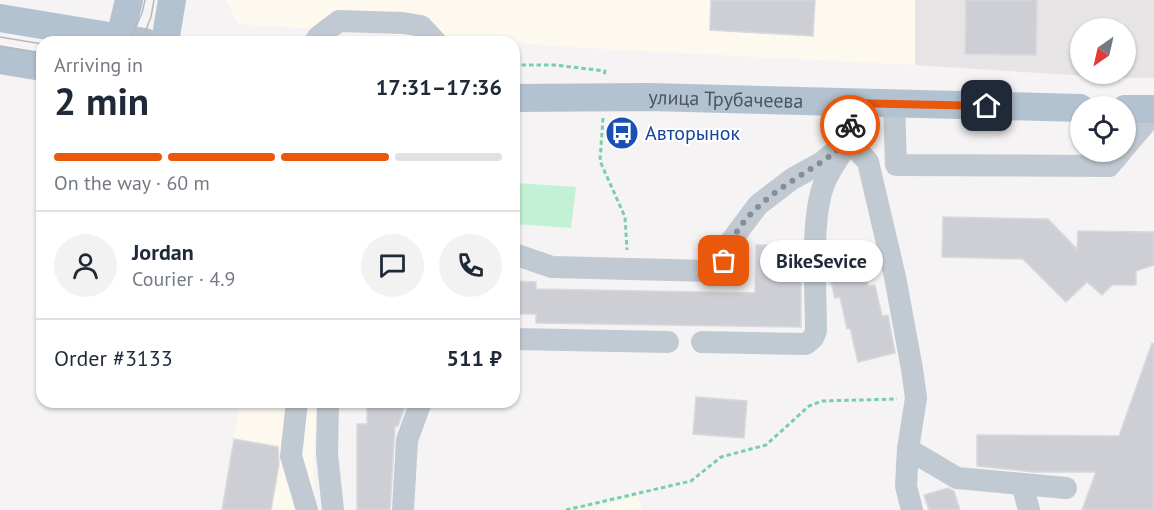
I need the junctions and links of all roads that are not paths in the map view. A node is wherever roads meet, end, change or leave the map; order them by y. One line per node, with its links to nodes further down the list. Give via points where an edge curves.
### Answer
1 (129, 0): 5 (main road)
2 (172, 0): 6 (main road)
3 (0, 18): 4 (main road)
4 (105, 36)
5 (128, 36)
6 (166, 36)
7 (319, 36): 8 (lane, via 339,21 403,22 421,26)
8 (430, 36)
9 (0, 60): 10 (main road)
10 (36, 66)
11 (520, 98): 12 (main road, улица Трубачеева)
12 (850, 103): 13 (main road, улица Трубачеева); 18 (lane)
13 (894, 104): 14 (main road, улица Трубачеева); 19 (lane, via 896,165 1109,166)
14 (1070, 108)
15 (1136, 110): 16 (main road)
16 (1154, 111): 17 (lane)
17 (1136, 133)
18 (849, 140): 20 (lane, via 758,205 728,245 720,268 709,271 552,267); 23 (lane, via 824,184 818,208 813,338 806,344); 27 (lane, via 868,162 895,277 916,398)
19 (1112, 162)
20 (520, 256)
21 (520, 339): 22 (lane)
22 (668, 342)
23 (702, 342)
24 (296, 408): 30 (lane, via 291,456)
25 (328, 408): 31 (lane, via 327,454)
26 (419, 408): 32 (lane, via 407,440)
27 (908, 449): 28 (lane, via 957,478); 33 (lane, via 906,486)
28 (1022, 484): 29 (lane); 34 (lane)
29 (1066, 488)
30 (307, 510)
31 (333, 510)
32 (403, 510)
33 (912, 510)
34 (1029, 510)

